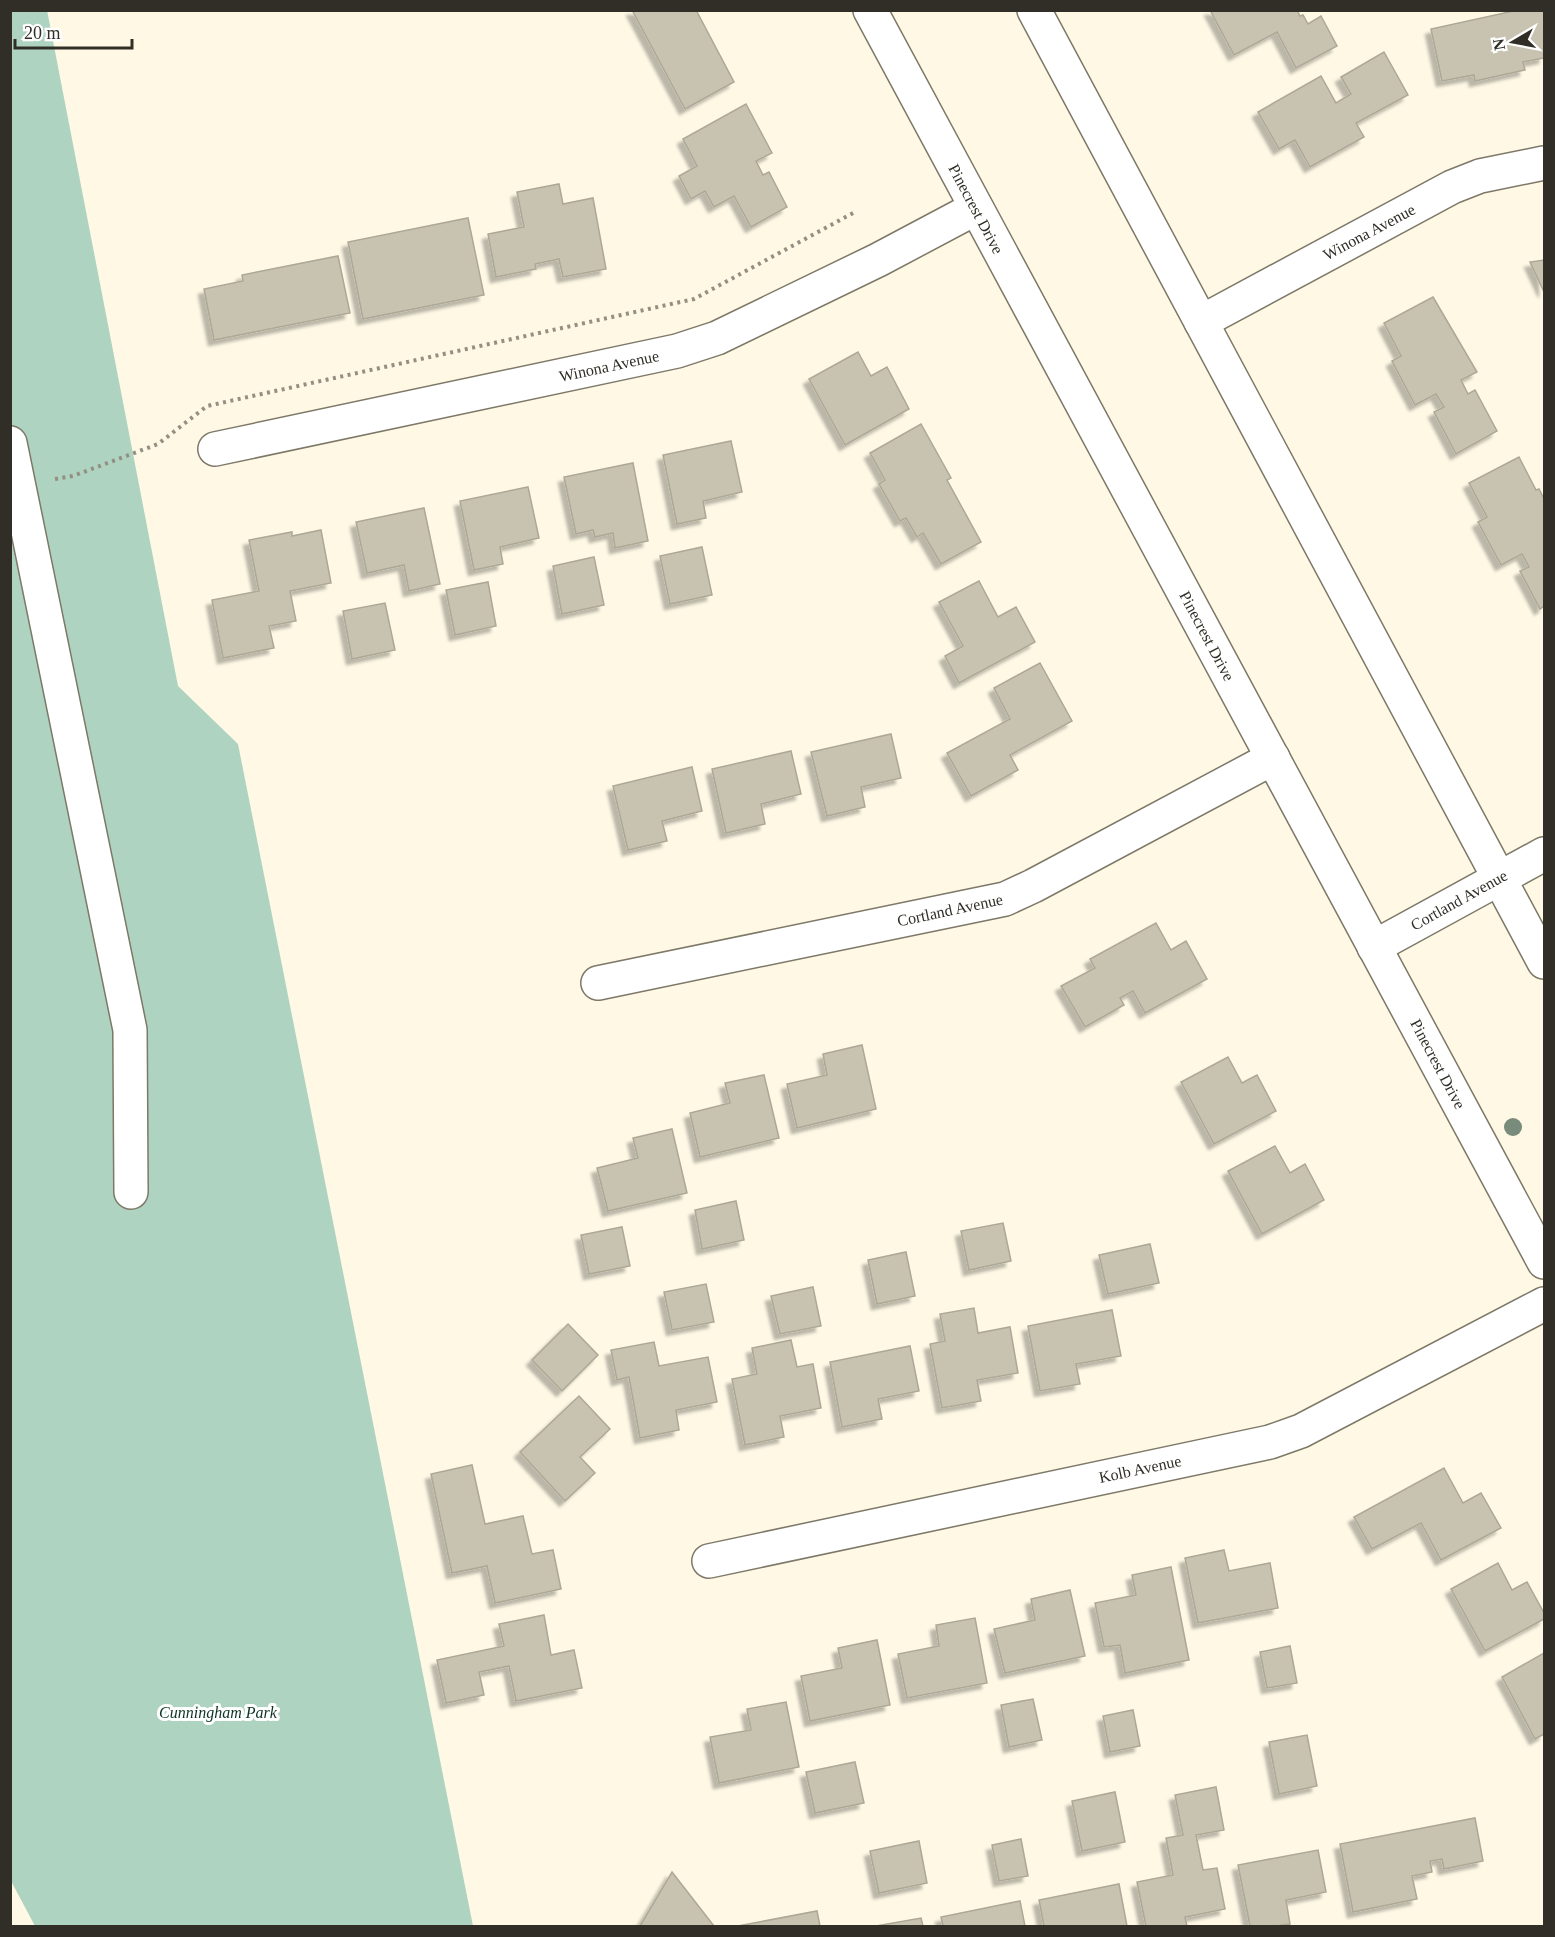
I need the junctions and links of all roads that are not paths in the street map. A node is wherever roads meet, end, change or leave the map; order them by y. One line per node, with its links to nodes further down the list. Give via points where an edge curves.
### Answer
1 (870, 10): 4 (street, Pinecrest Drive)
2 (1034, 10): 5 (street)
3 (1545, 163): 5 (street, Winona Avenue, via 1480,176 1452,187)
4 (976, 208): 7 (street, Winona Avenue, via 717,338 676,351); 8 (street, Pinecrest Drive)
5 (1201, 322): 10 (street)
6 (10, 443): 14 (street, via 130,1030)
7 (215, 449)
8 (1273, 758): 11 (street, Pinecrest Drive); 13 (street, Cortland Avenue, via 1005,899)
9 (1545, 854): 10 (street, Cortland Avenue)
10 (1499, 878): 11 (street, Cortland Avenue); 12 (street)
11 (1374, 947): 15 (street, Pinecrest Drive)
12 (1545, 962)
13 (598, 983)
14 (131, 1192)
15 (1545, 1262)
16 (1545, 1304): 17 (street, Kolb Avenue, via 1301,1431 1270,1442)
17 (709, 1561)

